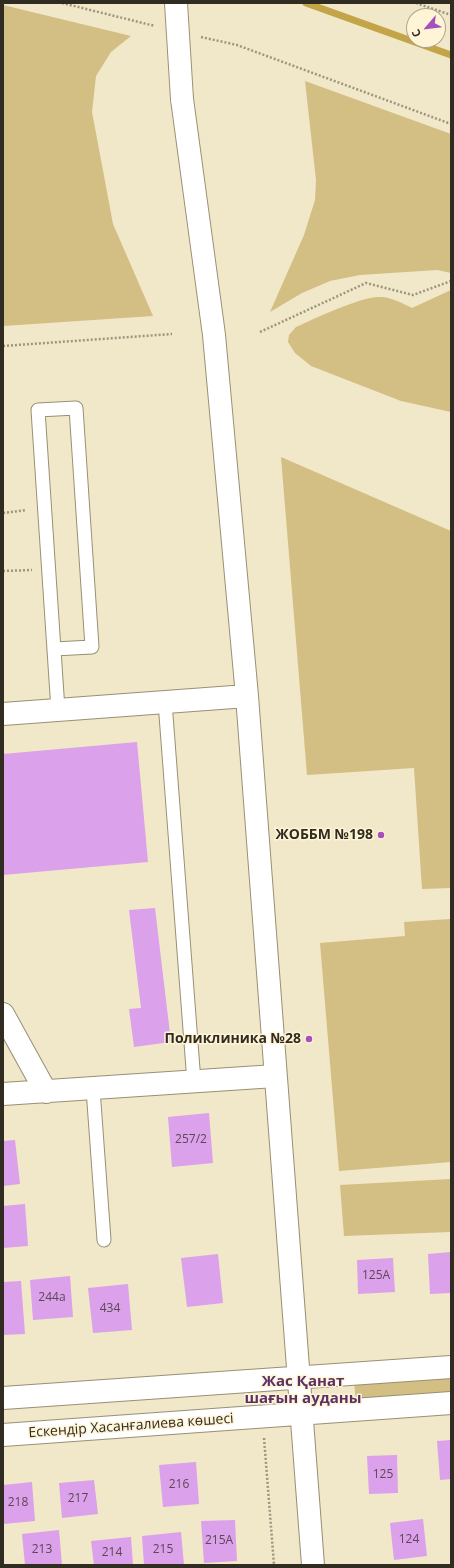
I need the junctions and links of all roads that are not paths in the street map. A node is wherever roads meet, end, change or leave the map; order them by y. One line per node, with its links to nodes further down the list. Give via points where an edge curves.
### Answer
1 (176, 3): 3 (street, bridge, via 182,99 214,335)
2 (54, 649): 2 (lane, via 38,410 76,408 92,646); 5 (lane)
3 (247, 696): 4 (street); 8 (street)
4 (165, 702): 5 (street); 9 (lane)
5 (58, 710): 6 (street)
6 (3, 714)
7 (3, 1014): 11 (street)
8 (275, 1076): 9 (street); 15 (street)
9 (194, 1082): 10 (street)
10 (93, 1089): 11 (street); 13 (lane)
11 (46, 1092): 12 (street)
12 (3, 1094)
13 (104, 1240)
14 (451, 1367): 15 (street)
15 (298, 1378): 16 (street); 18 (street)
16 (3, 1398)
17 (451, 1403): 18 (street, Ескендір Хасанғалиева көшесі)
18 (301, 1414): 19 (street, Ескендір Хасанғалиева көшесі); 20 (street)
19 (3, 1435)
20 (313, 1565)

